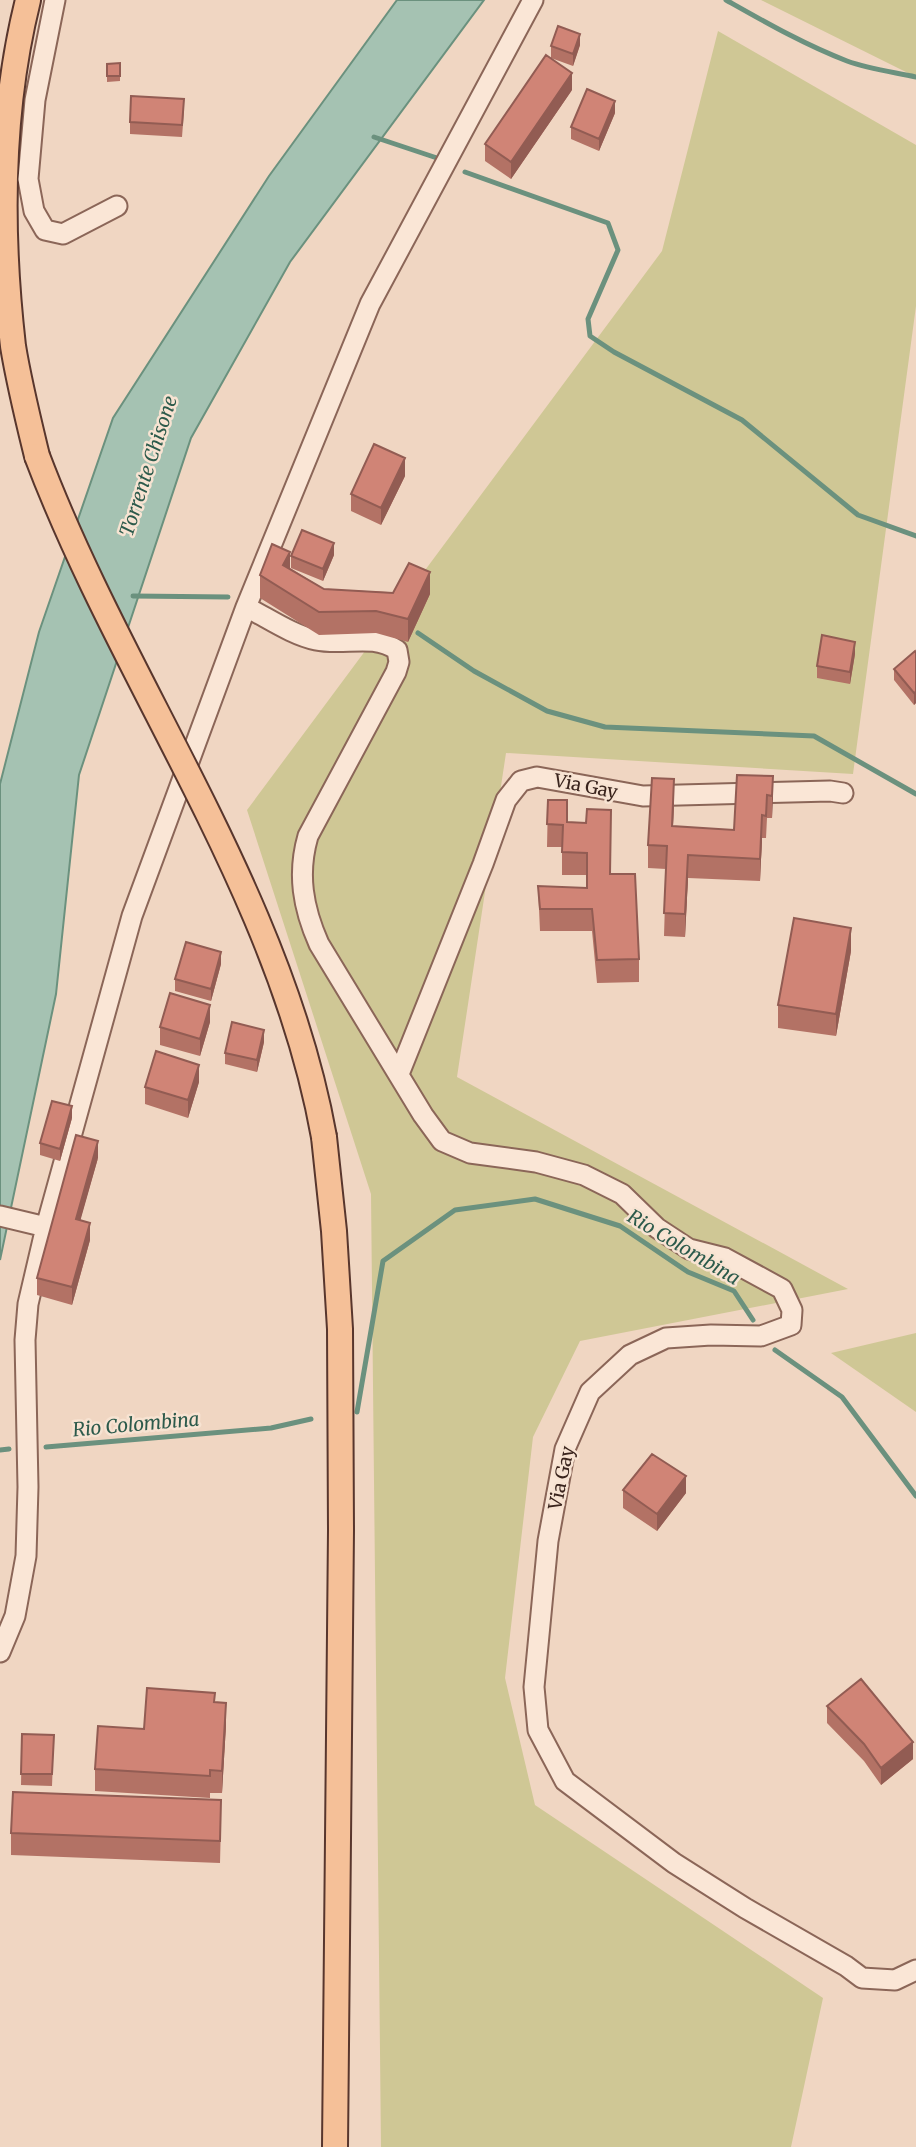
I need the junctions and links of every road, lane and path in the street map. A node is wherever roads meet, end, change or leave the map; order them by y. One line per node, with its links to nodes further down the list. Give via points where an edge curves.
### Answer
1 (55, 0): 5 (street, via 35,100 28,179 34,211 45,230 63,234)
2 (533, 0): 8 (street, via 370,304)
3 (26, 9): 4 (main road); 7 (main road, via 5,143 2,194 8,307)
4 (0, 29)
5 (117, 206)
6 (0, 347): 7 (main road, via 4,365)
7 (23, 399): 15 (main road, bridge, via 37,456 94,588 249,900 286,993 316,1091 334,1231 340,1342)
8 (246, 607): 10 (street, Via Gay, via 308,638 376,640 397,650 400,662 396,673 309,836 302,872 309,922 319,944); 12 (street, via 132,916)
9 (843, 793): 10 (street, Via Gay, via 643,796 537,778 521,781 506,800)
10 (399, 1073): 14 (street, Via Gay, via 442,1141 470,1153 537,1162 584,1175 622,1194 657,1228 689,1249 725,1258 782,1289 792,1310 791,1325 761,1336 666,1338 630,1355 590,1392 565,1449 548,1541 534,1686 538,1730 565,1781 674,1863 862,1978 895,1980)
11 (0, 1216): 12 (street)
12 (46, 1227): 13 (street, via 27,1304 26,1556 15,1616)
13 (0, 1652)
14 (916, 1970)
15 (335, 2147)

